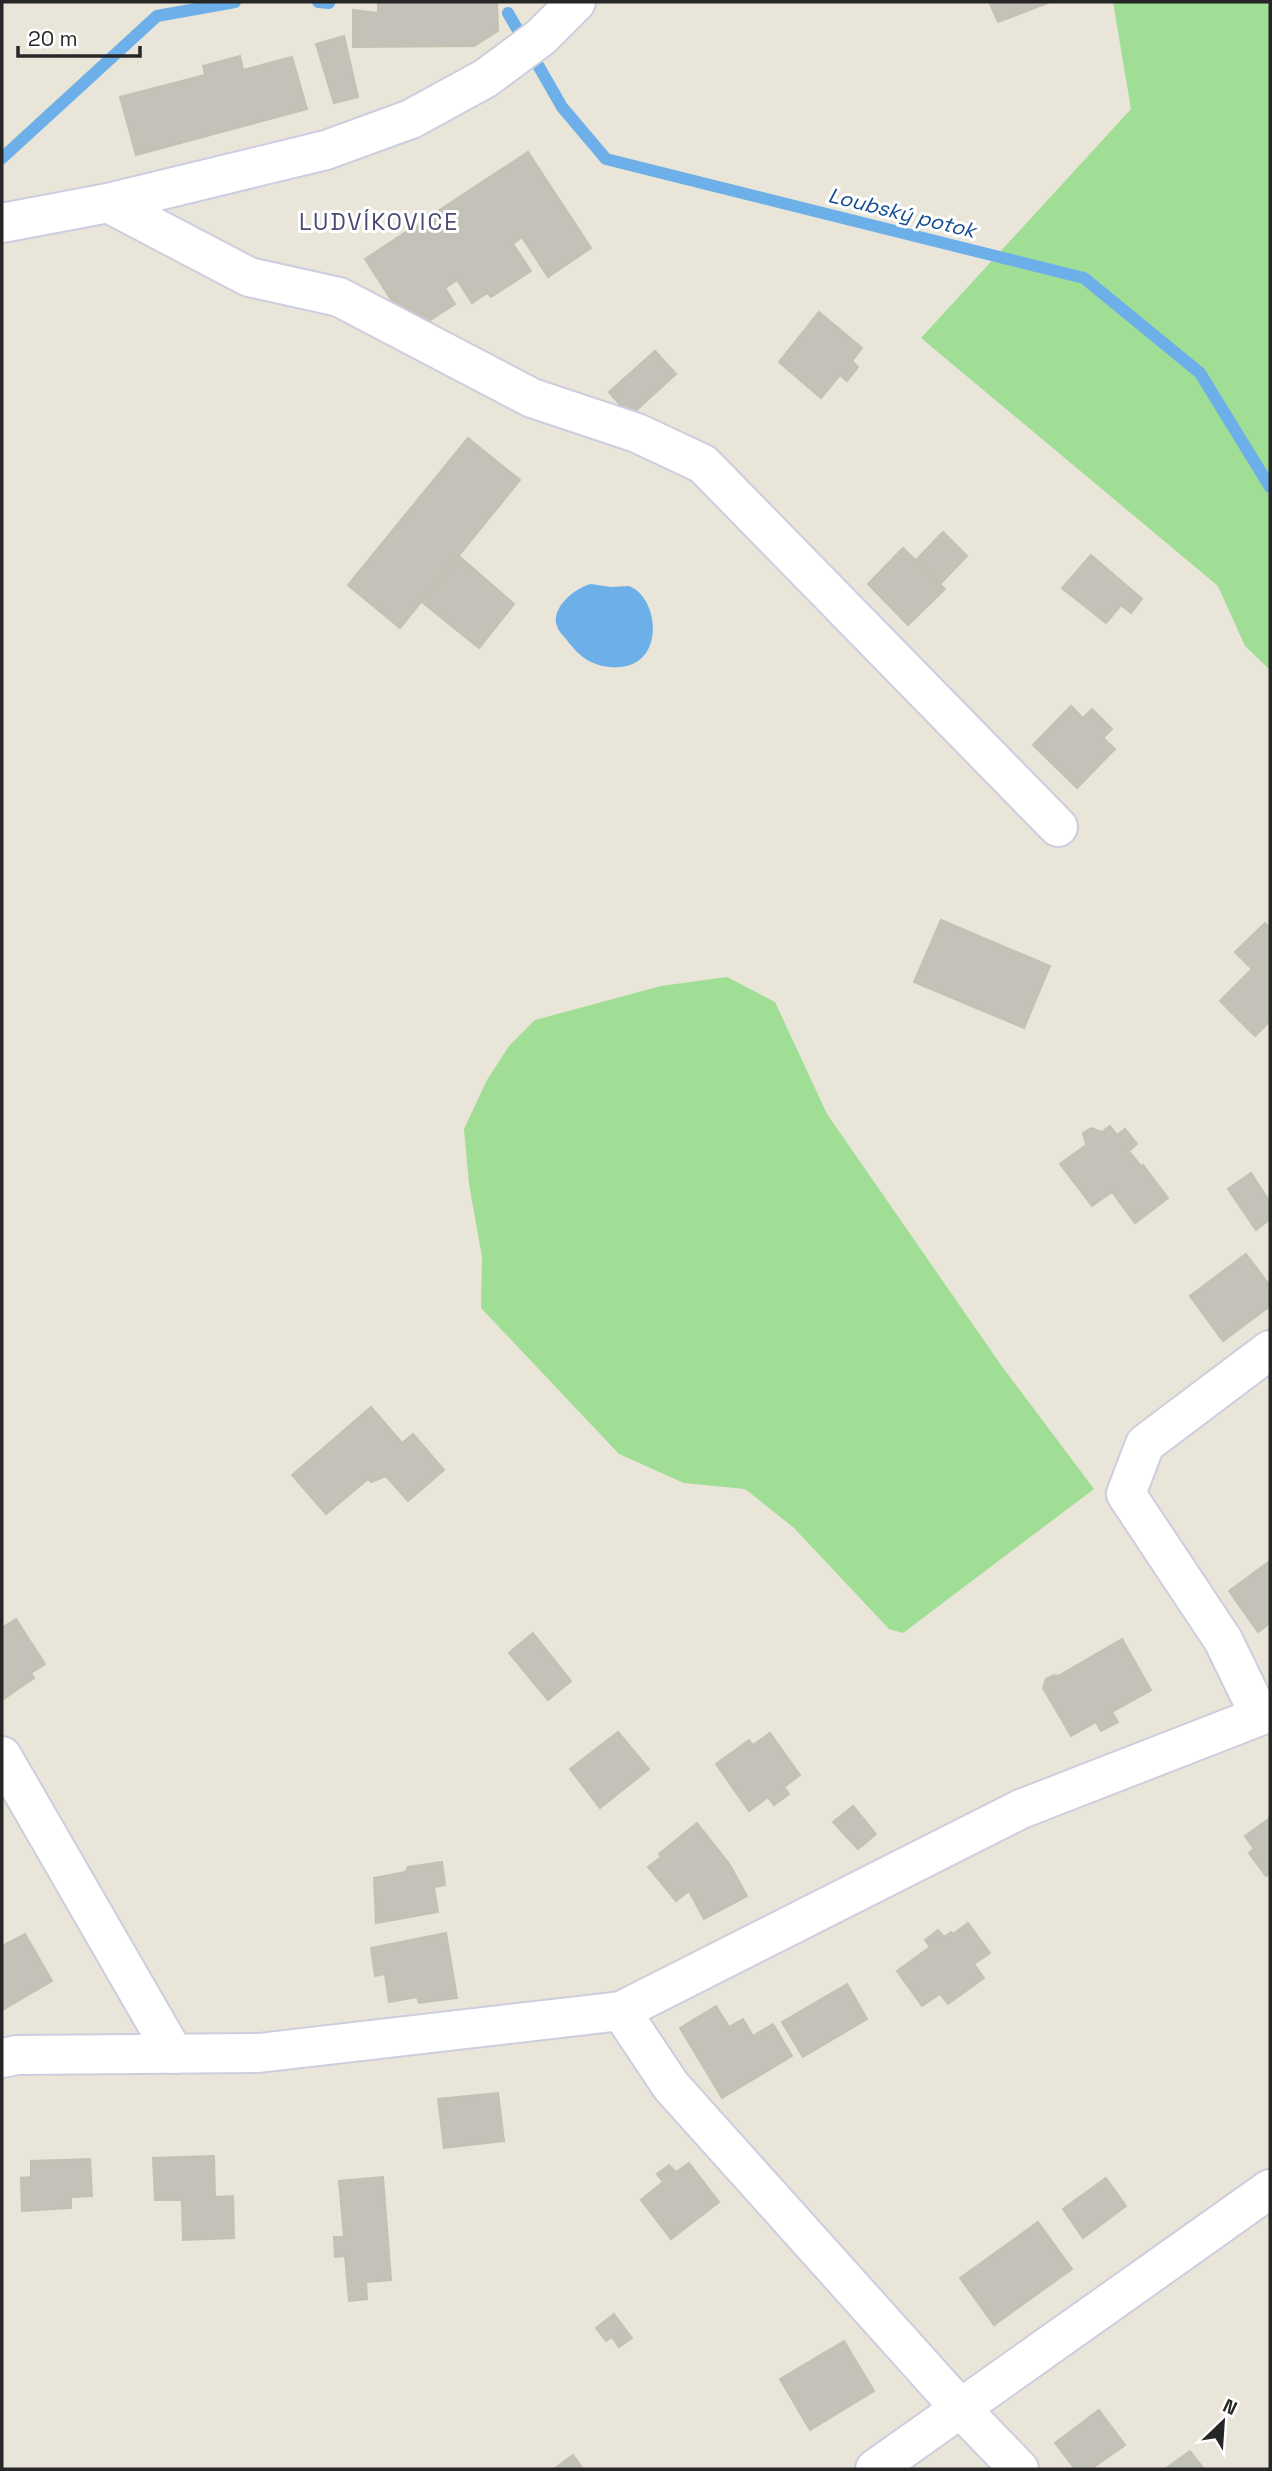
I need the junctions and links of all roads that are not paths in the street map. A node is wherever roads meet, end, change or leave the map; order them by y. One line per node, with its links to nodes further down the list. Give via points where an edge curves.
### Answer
1 (576, 2): 2 (street, via 527,48 486,78 411,119 326,150)
2 (108, 203): 3 (street); 4 (street, via 249,276 339,297 531,398 637,433 703,464)
3 (2, 223)
4 (1058, 827)
5 (1270, 1350): 6 (street, via 1145,1444 1126,1494 1223,1640)
6 (1265, 1717): 8 (street, via 1021,1809)
7 (2, 1756): 9 (street)
8 (621, 2011): 9 (street, via 259,2053); 12 (street, via 671,2086)
9 (174, 2054): 10 (street)
10 (2, 2058)
11 (1270, 2189): 12 (street)
12 (960, 2408): 13 (street); 14 (street)
13 (875, 2469)
14 (1019, 2469)

